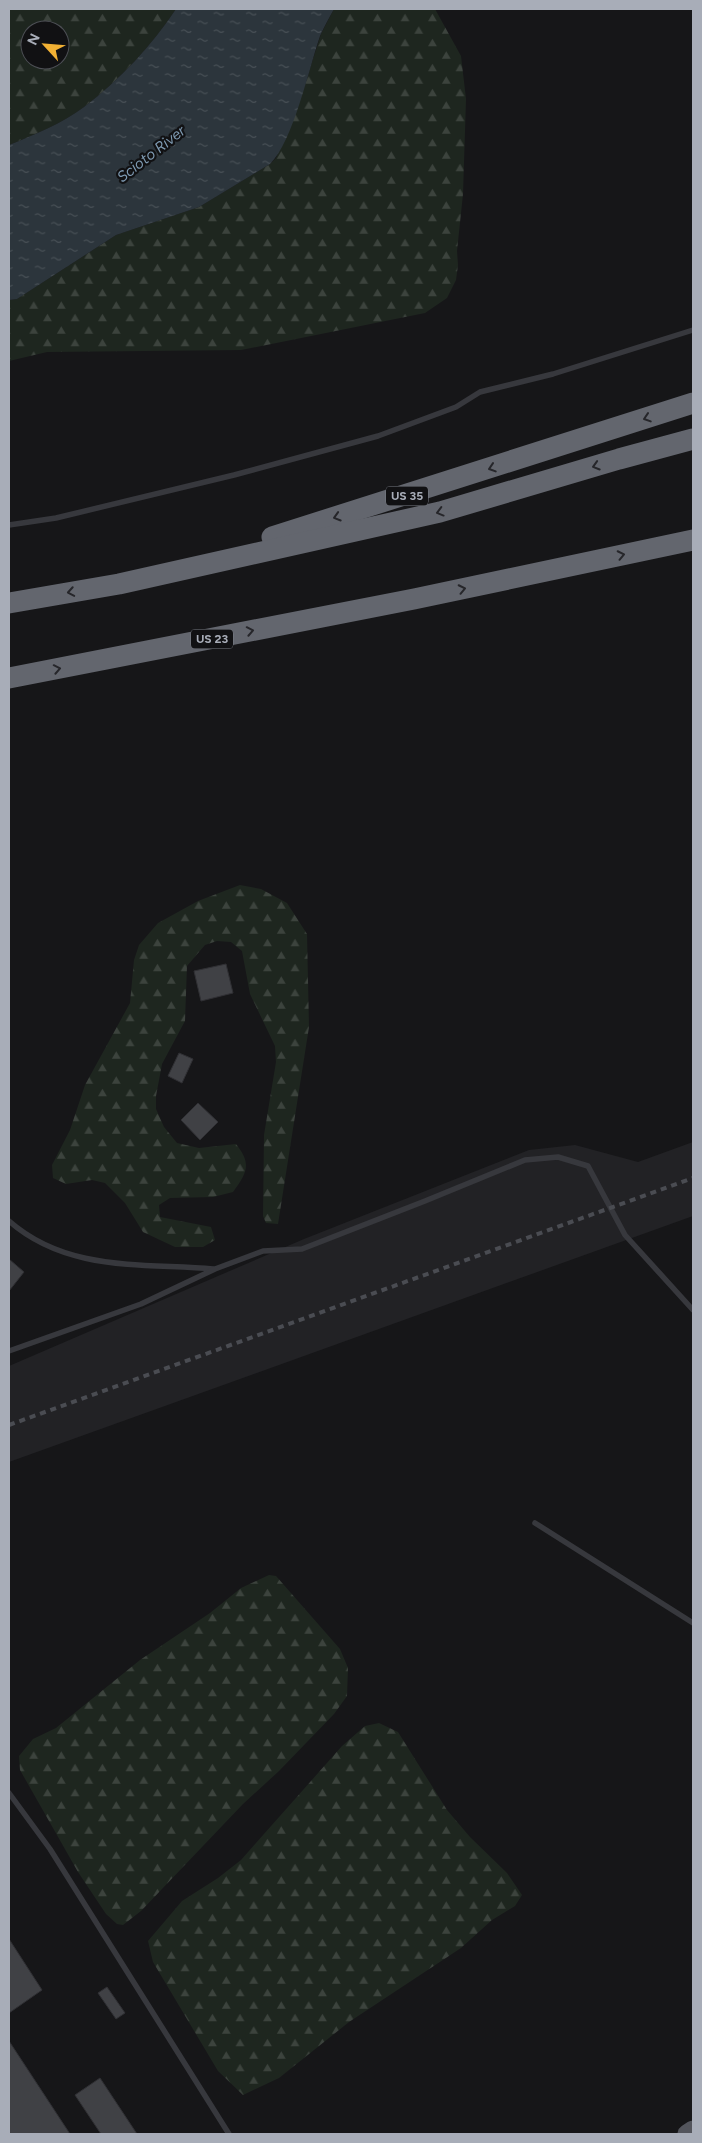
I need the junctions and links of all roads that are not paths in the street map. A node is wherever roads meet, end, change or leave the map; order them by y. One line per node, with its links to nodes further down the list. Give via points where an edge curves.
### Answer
1 (693, 330): 4 (lane, via 553,374 480,392 456,407 378,436 197,484 56,518)
2 (693, 403): 6 (highway, US 35, one-way to 6, via 426,490)
3 (693, 439): 6 (highway, one-way to 6, via 440,512)
4 (9, 525)
5 (693, 540): 8 (highway, US 23, one-way to 5, via 414,599)
6 (119, 584): 7 (highway, one-way to 7)
7 (9, 603)
8 (9, 678)
9 (9, 1221): 10 (lane, via 21,1232 69,1256 137,1266)
10 (215, 1269): 11 (lane, via 263,1251 302,1249 525,1160 558,1157 588,1166 625,1235); 12 (lane, via 142,1304)
11 (693, 1310)
12 (9, 1351)
13 (535, 1523): 14 (lane)
14 (693, 1623)
15 (9, 1793): 17 (lane, via 50,1849)
16 (693, 2130): 18 (main road)
17 (229, 2134)
18 (687, 2134)

